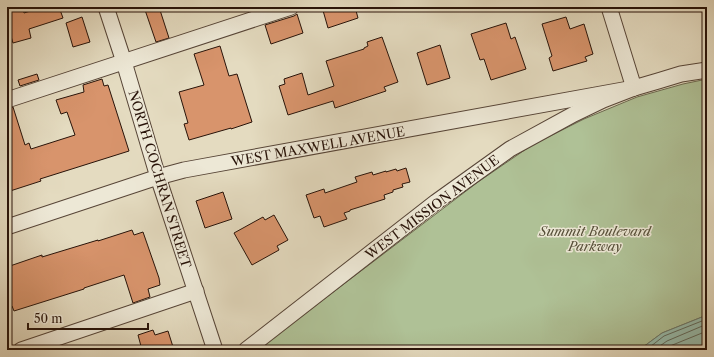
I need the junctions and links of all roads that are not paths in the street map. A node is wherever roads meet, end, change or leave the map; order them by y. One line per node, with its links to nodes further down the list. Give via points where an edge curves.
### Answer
1 (106, 7): 4 (street, NORTH COCHRAN STREET)
2 (291, 7): 4 (street)
3 (609, 7): 6 (street)
4 (124, 62): 7 (street); 8 (street, NORTH COCHRAN STREET)
5 (707, 70): 6 (street, via 681,74)
6 (634, 88): 8 (street, WEST MAXWELL AVENUE); 13 (street, WEST MISSION AVENUE, via 574,114 510,149 436,202)
7 (7, 100)
8 (158, 176): 9 (street, WEST MAXWELL AVENUE); 10 (street, NORTH COCHRAN STREET)
9 (7, 227)
10 (196, 291): 11 (street); 12 (street, NORTH COCHRAN STREET)
11 (21, 350)
12 (215, 350)
13 (246, 350)

